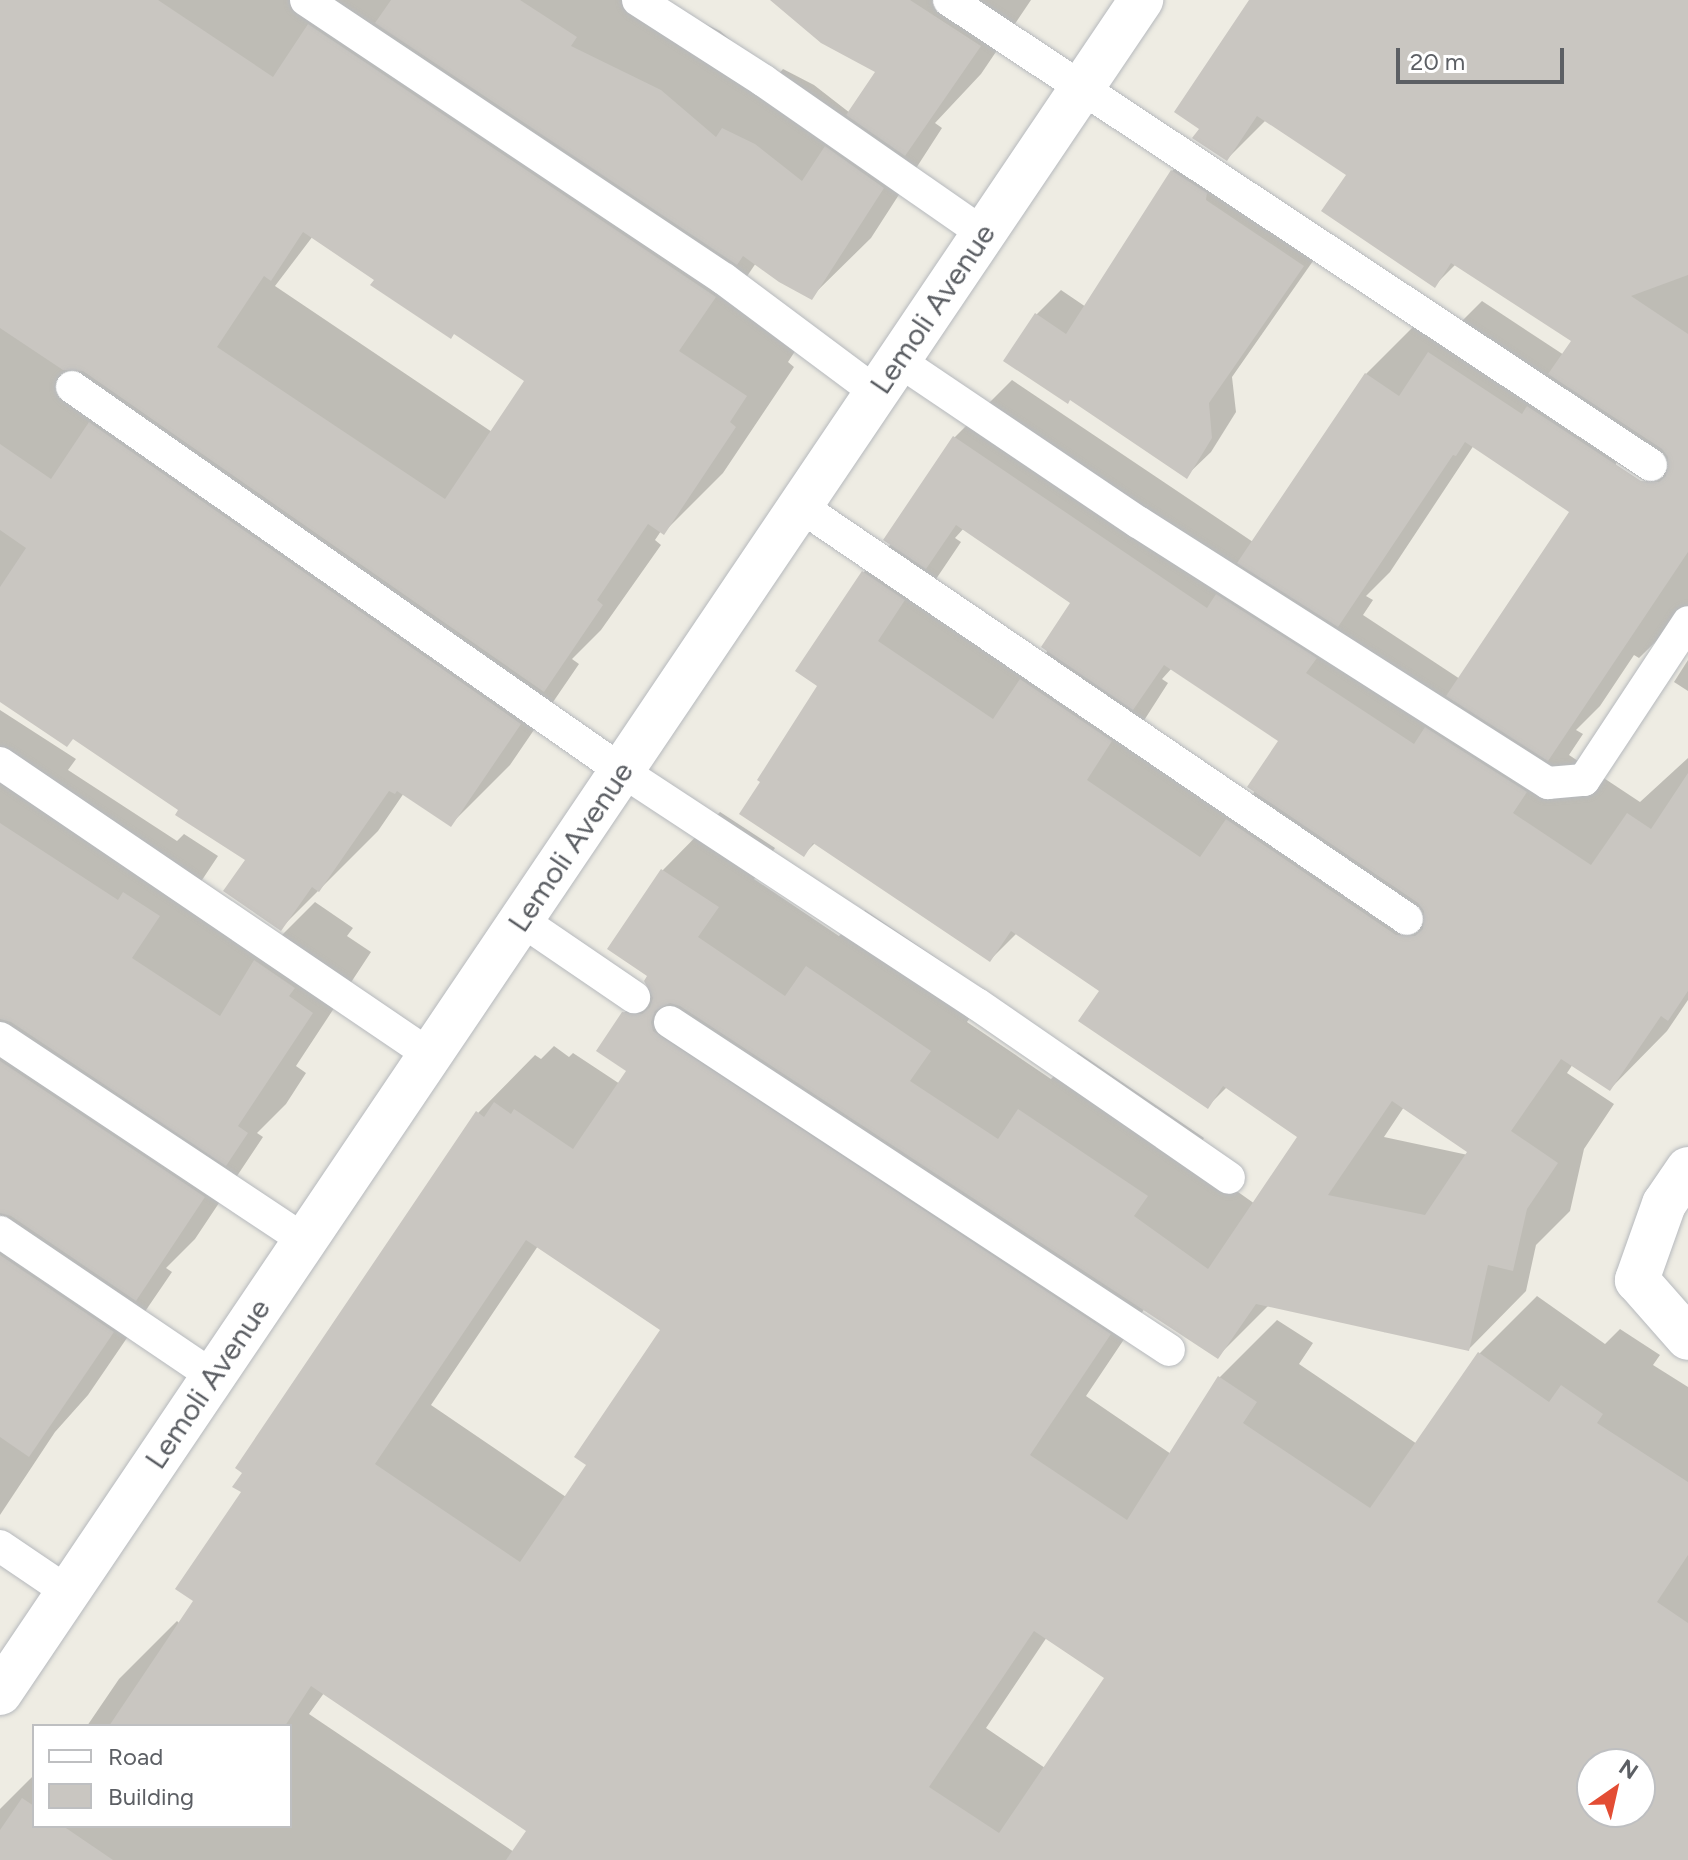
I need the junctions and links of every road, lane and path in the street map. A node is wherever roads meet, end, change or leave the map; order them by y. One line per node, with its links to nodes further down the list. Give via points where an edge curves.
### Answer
1 (306, 0): 7 (lane, via 724,279)
2 (638, 0): 6 (lane)
3 (949, 0): 5 (lane)
4 (1141, 0): 5 (street, Lemoli Avenue)
5 (1082, 88): 6 (street, Lemoli Avenue); 9 (lane)
6 (984, 234): 7 (street, Lemoli Avenue)
7 (888, 377): 10 (street, Lemoli Avenue); 11 (lane, via 1138,522 1548,783 1584,780)
8 (72, 387): 13 (lane)
9 (1651, 465)
10 (800, 506): 13 (street, Lemoli Avenue); 14 (lane)
11 (1688, 622)
12 (0, 763): 19 (lane)
13 (622, 771): 15 (street, Lemoli Avenue); 21 (lane, via 977,1004)
14 (1407, 919)
15 (521, 920): 16 (lane); 19 (street, Lemoli Avenue)
16 (634, 997)
17 (670, 1022): 25 (lane)
18 (0, 1038): 23 (lane)
19 (430, 1055): 23 (street, Lemoli Avenue)
20 (1688, 1169): 24 (street, via 1664,1204 1637,1280)
21 (1229, 1178)
22 (0, 1232): 26 (lane)
23 (305, 1241): 26 (street, Lemoli Avenue)
24 (1688, 1338)
25 (1169, 1350)
26 (213, 1376): 28 (street, Lemoli Avenue)
27 (0, 1546): 28 (lane)
28 (68, 1592): 29 (street, Lemoli Avenue)
29 (0, 1693)

